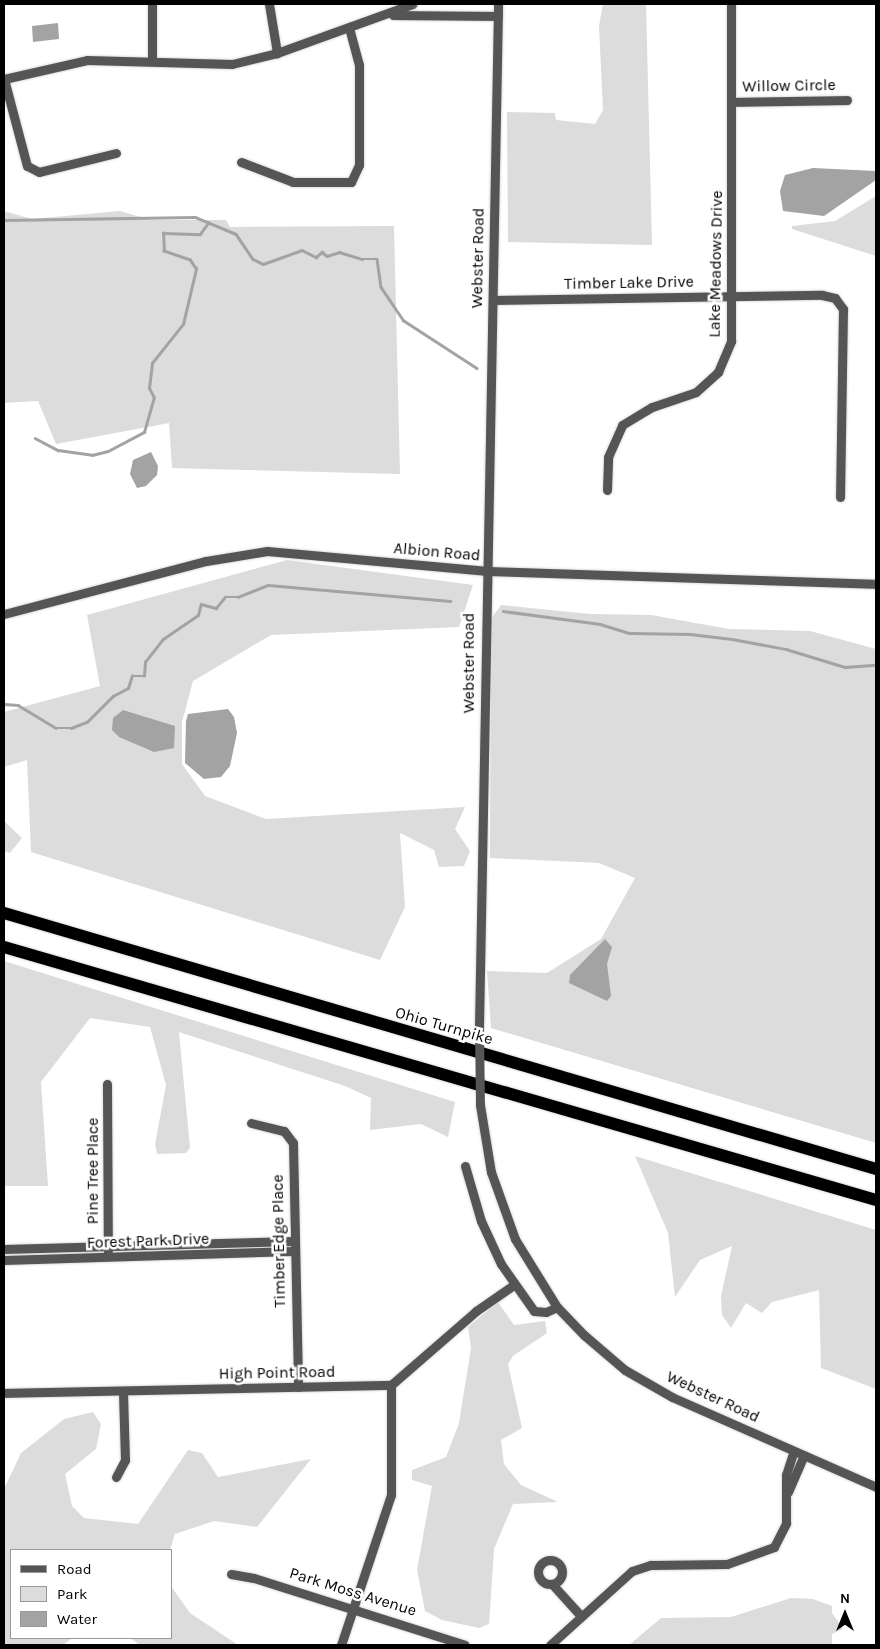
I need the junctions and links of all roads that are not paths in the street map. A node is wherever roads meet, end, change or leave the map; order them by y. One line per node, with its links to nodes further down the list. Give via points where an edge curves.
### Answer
1 (152, 4): 10 (street)
2 (269, 4): 9 (street)
3 (412, 4): 6 (street)
4 (498, 4): 7 (street, Webster Road)
5 (732, 4): 13 (street, Lake Meadows Drive)
6 (385, 15): 7 (street); 8 (street)
7 (498, 16): 17 (street, Webster Road)
8 (349, 27): 9 (street); 15 (street, via 359,65 359,165 351,182 292,182)
9 (277, 53): 10 (street, via 232,64)
10 (152, 60): 11 (street, via 87,60)
11 (4, 79): 14 (street, via 27,166 39,172)
12 (847, 100): 13 (street, Willow Circle)
13 (732, 102): 16 (street, Lake Meadows Drive)
14 (116, 153)
15 (241, 162)
16 (733, 297): 17 (street, Timber Lake Drive); 18 (street, Lake Meadows Drive, via 732,341 718,372 696,392 652,407 622,424 608,457); 19 (street, Timber Lake Drive, via 822,295 835,298 843,309)
17 (493, 300): 20 (street, Webster Road)
18 (607, 490)
19 (840, 497)
20 (485, 571): 21 (street, Albion Road); 22 (street, Albion Road, via 267,551 206,561); 37 (street, Webster Road, bridge, via 480,1105 500,1206 515,1239)
21 (876, 584)
22 (4, 614)
23 (4, 913): 28 (highway, Ohio Turnpike)
24 (4, 947): 29 (highway)
25 (108, 1084): 31 (street, Pine Tree Place)
26 (251, 1123): 30 (street, Timber Edge Place, via 284,1131 294,1143)
27 (465, 1166): 36 (street, via 481,1221 500,1264)
28 (876, 1169)
29 (876, 1200)
30 (293, 1241): 31 (street, Forest Park Drive); 33 (street, Timber Edge Place)
31 (108, 1246): 32 (street, Forest Park Drive); 34 (street, Pine Tree Place)
32 (4, 1249)
33 (293, 1251): 34 (street, Forest Park Drive); 39 (street, Timber Edge Place)
34 (109, 1258): 35 (street, Forest Park Drive)
35 (4, 1260)
36 (515, 1284): 37 (street, via 534,1311 546,1312); 38 (street, via 476,1311)
37 (556, 1307): 42 (street, Webster Road, via 626,1370 672,1397)
38 (391, 1385): 39 (street, High Point Road); 49 (street, via 391,1495)
39 (298, 1387): 40 (street, High Point Road)
40 (123, 1392): 41 (street, High Point Road); 44 (street, via 124,1460)
41 (4, 1393)
42 (794, 1451): 43 (street, Webster Road); 46 (street, via 786,1475)
43 (804, 1455): 45 (street, Webster Road); 46 (street)
44 (116, 1477)
45 (876, 1487)
46 (787, 1498): 50 (street, via 786,1523 774,1547 727,1564 651,1565 632,1571)
47 (230, 1574): 49 (street, Park Moss Avenue)
48 (552, 1584): 50 (street)
49 (354, 1608): 51 (street); 52 (street, Park Moss Avenue)
50 (581, 1616): 53 (street)
51 (341, 1645)
52 (466, 1645)
53 (550, 1645)

